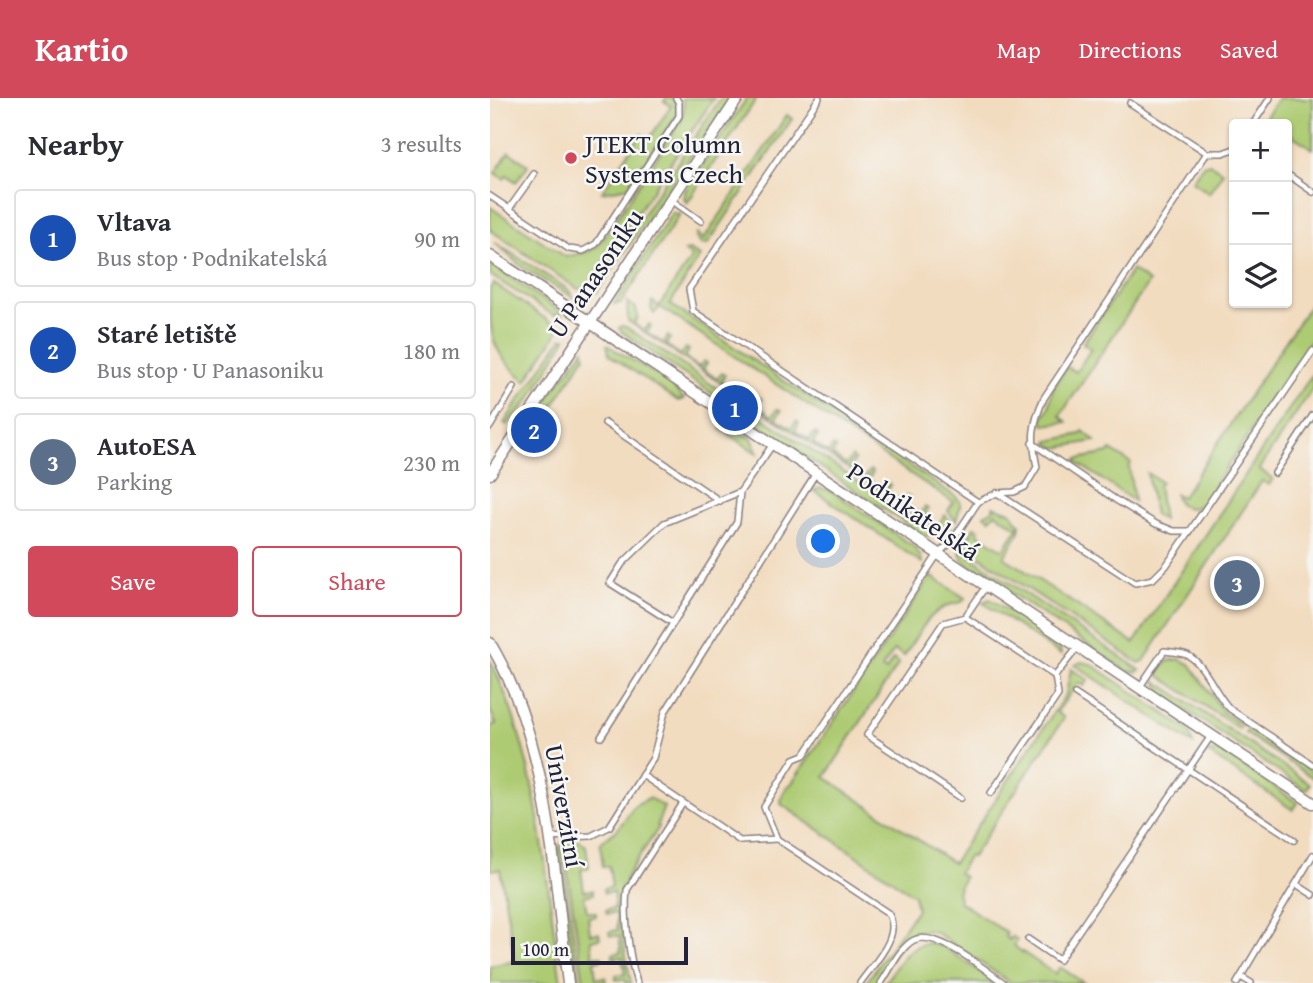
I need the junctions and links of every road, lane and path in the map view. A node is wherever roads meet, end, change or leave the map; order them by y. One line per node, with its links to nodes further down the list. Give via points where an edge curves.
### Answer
1 (676, 98): 14 (lane, via 679,116 596,244 583,251 569,249)
2 (738, 98): 13 (street, U Panasoniku)
3 (819, 98): 31 (lane, via 689,289 693,312)
4 (1270, 98): 6 (lane)
5 (1130, 103): 8 (lane)
6 (1256, 119)
7 (1229, 151): 8 (lane)
8 (1207, 153): 23 (lane, via 1046,396 1037,413)
9 (534, 174): 14 (lane)
10 (1292, 177): 11 (lane)
11 (1313, 192)
12 (490, 196): 14 (lane)
13 (671, 200): 15 (lane); 17 (street, U Panasoniku)
14 (509, 209)
15 (701, 221)
16 (490, 256): 17 (street, Podnikatelská)
17 (589, 322): 24 (street, Podnikatelská); 27 (street, U Panasoniku)
18 (1313, 351): 32 (lane)
19 (514, 387): 22 (lane)
20 (1313, 415): 26 (lane)
21 (605, 423): 30 (lane)
22 (490, 427)
23 (1032, 443): 29 (lane, via 1037,467 1025,487); 32 (lane, via 1156,524)
24 (773, 444): 25 (street, Podnikatelská); 28 (lane)
25 (817, 473): 33 (street, Podnikatelská); 46 (lane, via 665,712 656,751)
26 (1275, 473)
27 (490, 474)
28 (740, 492): 30 (lane); 36 (lane, via 737,522)
29 (997, 494): 31 (lane); 32 (lane, via 1135,583 1153,579)
30 (720, 501): 36 (lane, via 663,523 622,564 610,583)
31 (978, 502): 33 (lane)
32 (1190, 531)
33 (938, 554): 34 (street, Podnikatelská); 52 (lane, via 764,807)
34 (986, 586): 35 (lane); 38 (street, Podnikatelská)
35 (965, 617): 39 (lane); 48 (lane, via 943,623 867,735)
36 (673, 623): 43 (lane)
37 (490, 643): 51 (street, Univerzitní, via 523,713 540,774)
38 (1078, 647): 39 (lane); 40 (street, Podnikatelská)
39 (1055, 676): 47 (lane, via 1058,695)
40 (1139, 688): 42 (street, Podnikatelská); 44 (lane, via 1164,651 1186,655 1198,663 1230,709)
41 (1074, 694): 45 (lane)
42 (1211, 735): 45 (lane); 50 (street, Podnikatelská)
43 (601, 737)
44 (1313, 765)
45 (1188, 769): 53 (lane); 57 (lane, via 1059,960)
46 (642, 775): 49 (lane); 51 (lane, via 609,827 590,836)
47 (991, 793)
48 (961, 798)
49 (683, 803): 52 (lane, via 740,841); 60 (lane, via 627,890)
50 (1313, 803)
51 (549, 838): 59 (street, Univerzitní)
52 (777, 839): 61 (lane, via 892,919 891,936)
53 (1294, 840)
54 (1313, 855): 55 (lane)
55 (1296, 884): 56 (lane); 58 (lane)
56 (1313, 895)
57 (1028, 939)
58 (1239, 980): 64 (lane)
59 (568, 983)
60 (637, 983)
61 (860, 983)
62 (881, 983): 63 (lane, via 913,940 927,937)
63 (1004, 983)
64 (1251, 983)

